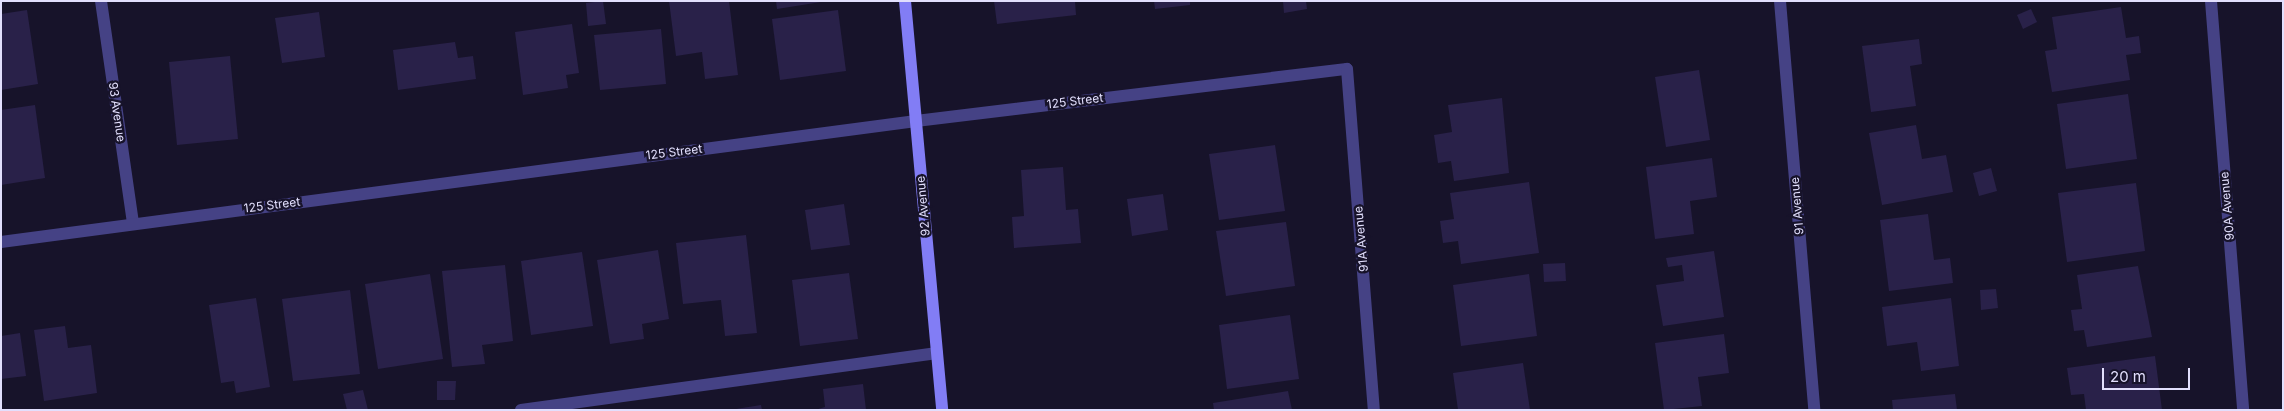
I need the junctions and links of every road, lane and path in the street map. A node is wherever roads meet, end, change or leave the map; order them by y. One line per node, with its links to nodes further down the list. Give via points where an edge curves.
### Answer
1 (101, 1): 7 (street, 93 Avenue)
2 (905, 1): 6 (street, 92 Avenue)
3 (1780, 1): 13 (street, 91 Avenue)
4 (2211, 1): 14 (street, 90A Avenue)
5 (1347, 69): 6 (street, 125 Street); 12 (street, 91A Avenue)
6 (916, 121): 7 (street, 125 Street); 9 (street, 92 Avenue)
7 (133, 223): 8 (street, 125 Street)
8 (1, 242)
9 (937, 353): 10 (street); 11 (street, 92 Avenue)
10 (521, 410)
11 (942, 410)
12 (1374, 410)
13 (1814, 410)
14 (2244, 410)

